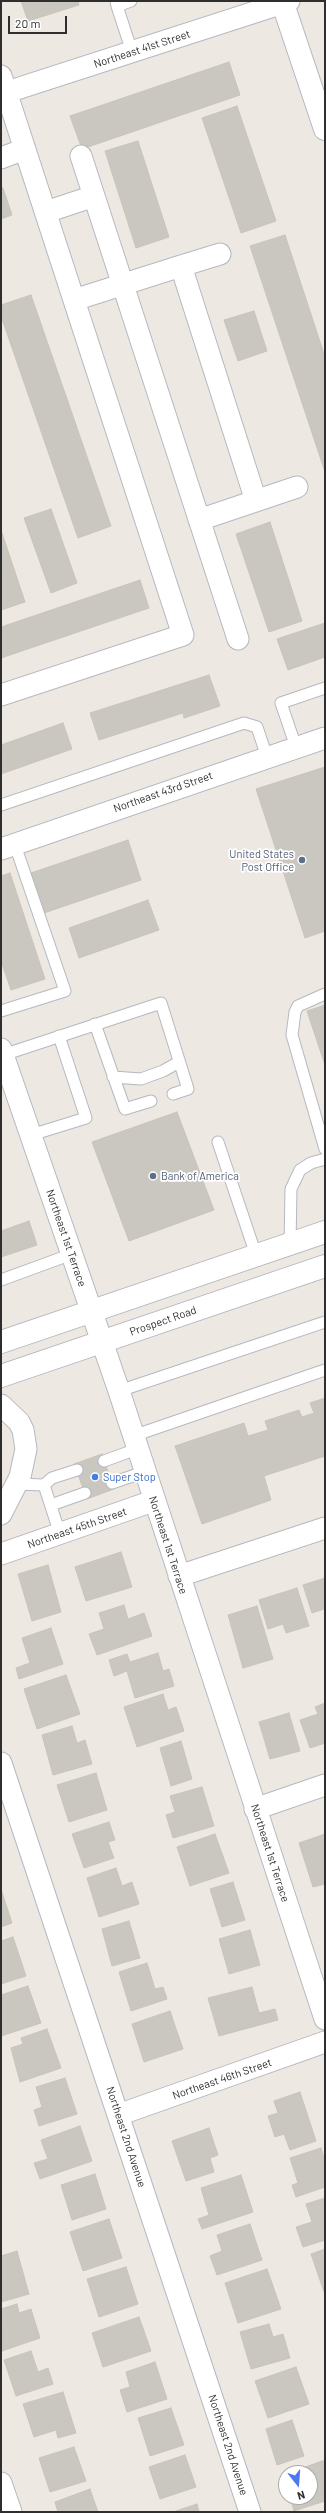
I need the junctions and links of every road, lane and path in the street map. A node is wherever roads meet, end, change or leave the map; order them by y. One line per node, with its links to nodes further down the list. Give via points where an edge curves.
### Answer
1 (131, 1): 3 (lane)
2 (285, 2): 4 (street, Northeast 41st Street); 6 (main road)
3 (116, 3): 4 (lane)
4 (132, 52): 5 (street, Northeast 41st Street)
5 (3, 88): 7 (street)
6 (325, 129)
7 (25, 150): 9 (street); 11 (street)
8 (81, 156): 10 (street)
9 (1, 158)
10 (94, 196): 11 (street); 14 (street)
11 (46, 212): 15 (street)
12 (220, 254): 13 (street)
13 (181, 266): 14 (street); 17 (street)
14 (123, 285): 15 (street); 18 (street)
15 (74, 300): 21 (street, via 183,635)
16 (298, 487): 17 (street)
17 (256, 500): 18 (street)
18 (199, 520): 19 (street)
19 (238, 639)
20 (325, 688): 23 (lane, via 281,703)
21 (1, 695)
22 (325, 738): 23 (street, Northeast 43rd Street)
23 (296, 747): 24 (street, Northeast 43rd Street)
24 (267, 757): 25 (lane, via 257,727 244,723); 26 (street, Northeast 43rd Street)
25 (1, 805)
26 (8, 847): 28 (lane, via 65,991)
27 (325, 994): 38 (lane, via 298,1006 292,1035)
28 (1, 1011)
29 (95, 1024): 30 (lane); 32 (lane, via 160,1003); 33 (lane)
30 (59, 1036): 31 (lane); 36 (lane, via 86,1118)
31 (3, 1059): 36 (street, Northeast 1st Terrace)
32 (179, 1062): 33 (lane, via 141,1079); 34 (lane, via 188,1089)
33 (114, 1077): 35 (lane, via 125,1109)
34 (173, 1094)
35 (151, 1101)
36 (31, 1135): 42 (street, Northeast 1st Terrace)
37 (218, 1142): 43 (lane)
38 (325, 1149)
39 (325, 1159): 41 (lane, via 300,1170 291,1189)
40 (325, 1232): 41 (main road)
41 (290, 1244): 43 (main road)
42 (72, 1254): 45 (lane); 46 (street, Northeast 1st Terrace)
43 (256, 1255): 46 (main road)
44 (325, 1266): 49 (main road, Prospect Road)
45 (1, 1280)
46 (91, 1311): 48 (main road); 49 (street, Northeast 1st Terrace)
47 (325, 1322): 52 (lane)
48 (1, 1342)
49 (102, 1342): 51 (main road, Prospect Road); 52 (street, Northeast 1st Terrace)
50 (325, 1370): 54 (lane)
51 (1, 1376)
52 (119, 1391): 54 (street, Northeast 1st Terrace)
53 (1, 1405): 59 (street, via 14,1416 23,1430 25,1459)
54 (135, 1443): 55 (lane); 57 (street, Northeast 1st Terrace)
55 (104, 1461)
56 (77, 1470): 60 (lane, via 52,1478)
57 (144, 1472): 58 (lane); 62 (street, Northeast 1st Terrace)
58 (112, 1483)
59 (17, 1484): 60 (lane); 64 (street)
60 (44, 1484): 63 (lane)
61 (85, 1493): 63 (lane)
62 (153, 1501): 66 (street, Northeast 45th Street); 68 (street, Northeast 1st Terrace)
63 (51, 1505): 66 (lane)
64 (1, 1514)
65 (325, 1528): 68 (street)
66 (60, 1534): 67 (street, Northeast 45th Street)
67 (1, 1554)
68 (178, 1576): 71 (street, Northeast 1st Terrace)
69 (1, 1763): 74 (street, Northeast 2nd Avenue)
70 (325, 1785): 71 (street)
71 (255, 1809): 72 (street, Northeast 1st Terrace)
72 (325, 2019)
73 (325, 2042): 74 (street, Northeast 46th Street)
74 (118, 2115): 77 (street, Northeast 2nd Avenue)
75 (1, 2483): 76 (street)
76 (11, 2512)
77 (250, 2512)

